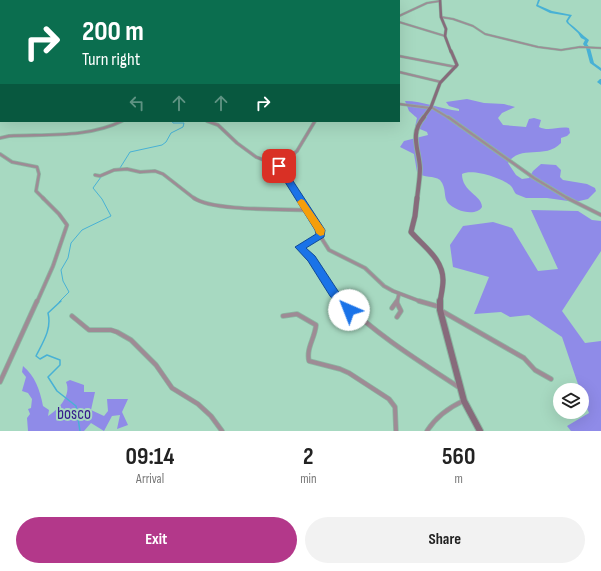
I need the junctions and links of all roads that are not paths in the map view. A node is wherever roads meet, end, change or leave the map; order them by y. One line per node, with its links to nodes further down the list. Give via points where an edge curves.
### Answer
1 (440, 0): 2 (street); 3 (main road)
2 (400, 16)
3 (441, 17): 5 (main road, via 446,29); 6 (street, via 472,26 485,34 538,47 562,50)
4 (400, 22): 5 (street)
5 (445, 36): 8 (main road, via 457,63)
6 (601, 48)
7 (400, 56): 8 (street)
8 (456, 67): 10 (main road)
9 (400, 72): 10 (street)
10 (441, 82): 12 (main road)
11 (400, 104): 12 (street)
12 (431, 108): 21 (street, via 531,176 578,205); 26 (main road, via 420,121 415,142 420,168 411,232 441,266)
13 (120, 122): 16 (street, via 78,133)
14 (210, 122): 18 (street, via 218,125 256,157)
15 (314, 122): 18 (street, via 297,151)
16 (0, 138)
17 (0, 154): 27 (street, via 12,162 37,167 39,174 36,191 67,225 61,248)
18 (279, 166): 20 (street)
19 (95, 175): 20 (street, via 100,176 114,170 155,171 205,204)
20 (307, 210): 22 (street, via 320,230)
21 (601, 215)
22 (320, 235): 23 (street, via 328,250 363,266 387,288); 34 (street, via 300,247 334,294 384,338)
23 (399, 294): 24 (street); 26 (street)
24 (397, 302): 25 (street); 30 (street, via 402,311)
25 (392, 308)
26 (440, 309): 32 (street, via 524,358 535,370); 34 (main road)
27 (31, 316): 31 (street); 33 (street)
28 (72, 316): 36 (street, via 89,330 112,330 128,338 175,391 200,405)
29 (284, 316): 37 (street, via 297,314 316,325 315,336 308,351 309,361 349,373 389,399 395,407)
30 (398, 317)
31 (37, 318)
32 (551, 379)
33 (0, 382)
34 (460, 388): 35 (main road)
35 (464, 401): 38 (street, via 447,408 431,423); 39 (main road)
36 (222, 431)
37 (396, 431)
38 (427, 431)
39 (480, 431)

